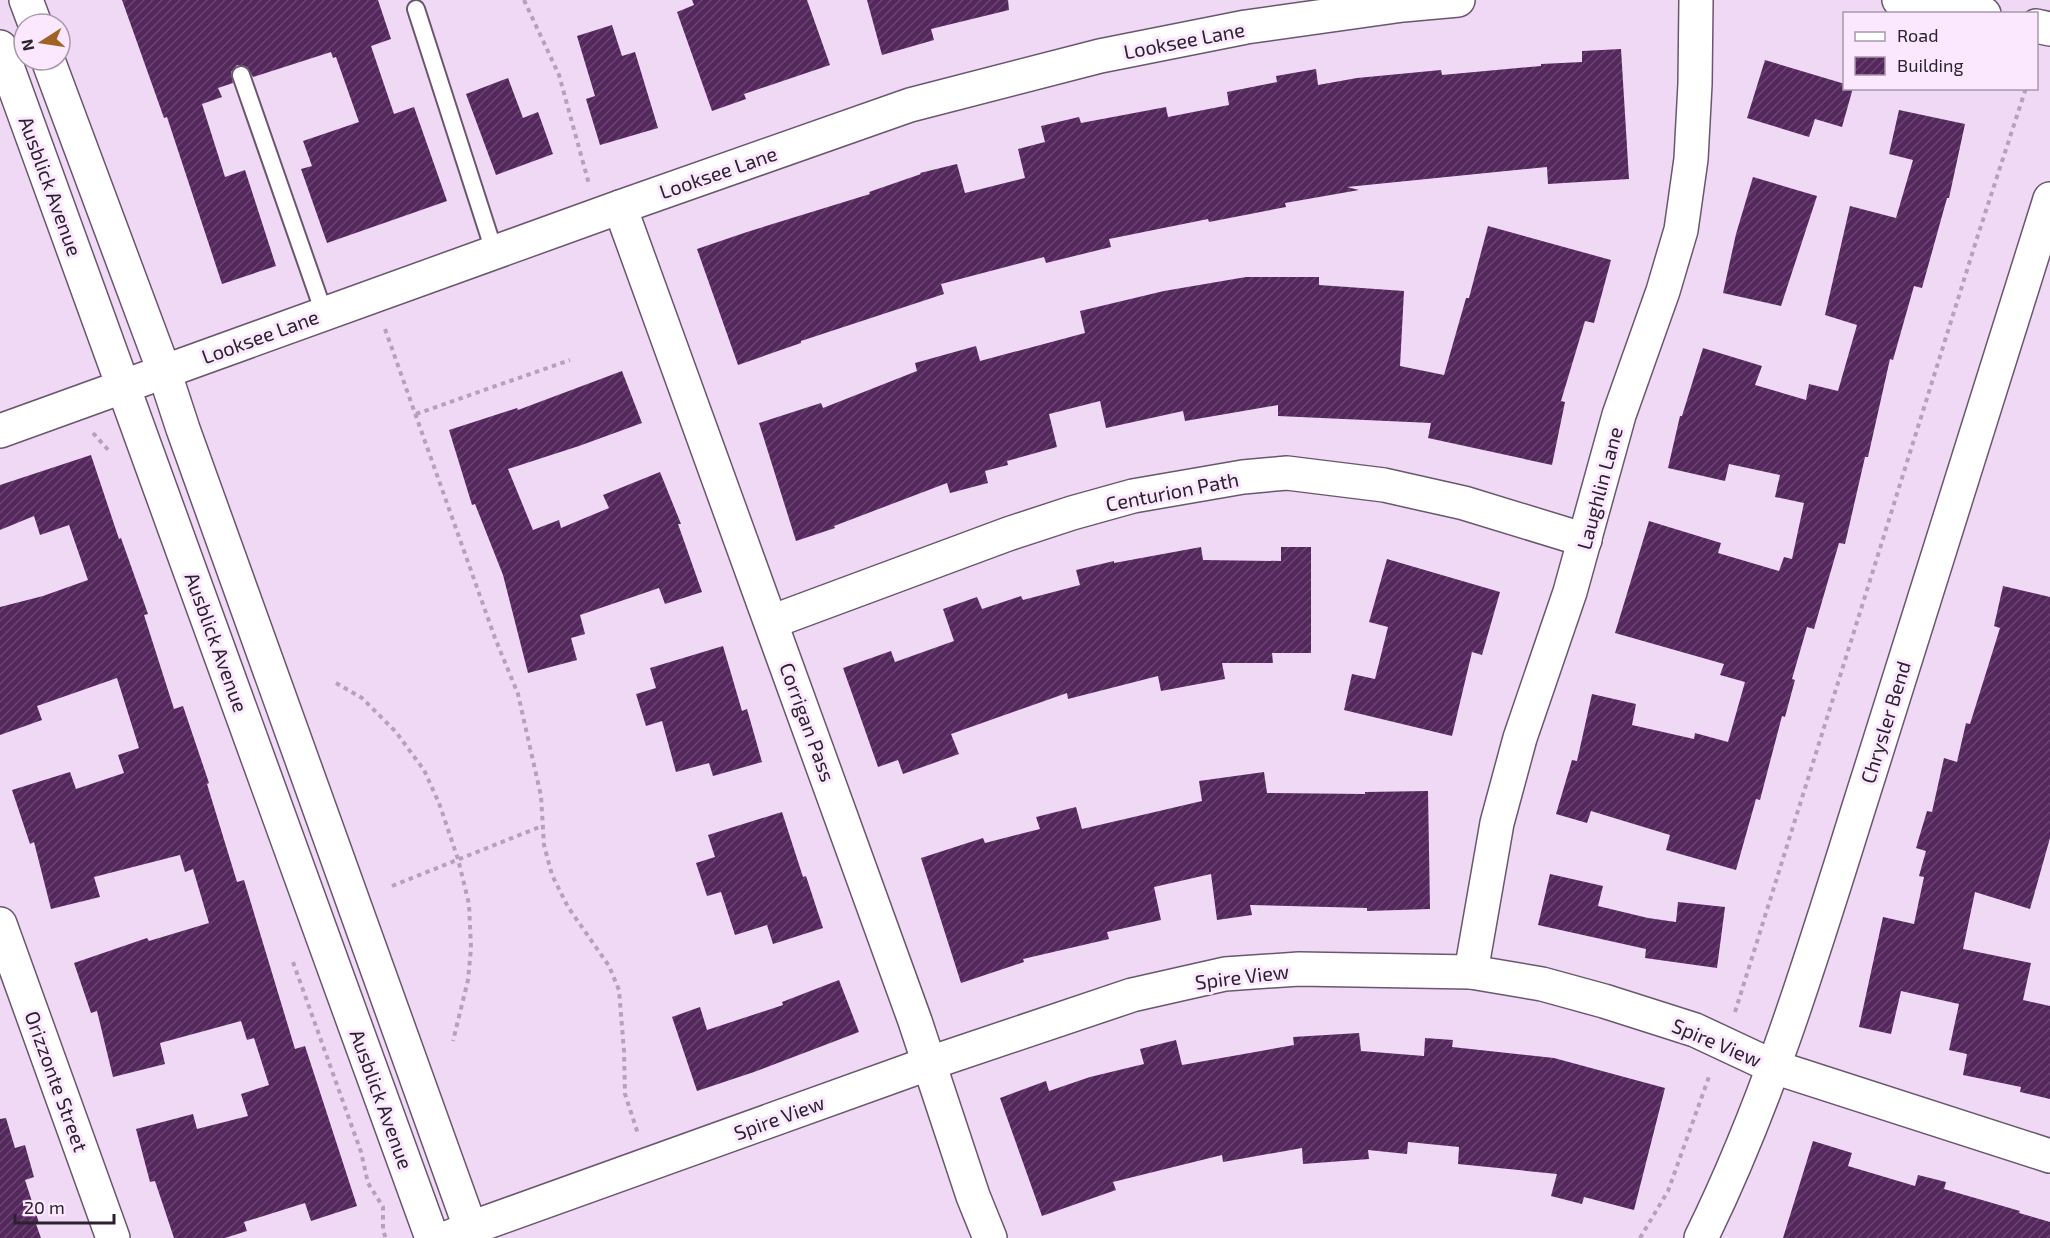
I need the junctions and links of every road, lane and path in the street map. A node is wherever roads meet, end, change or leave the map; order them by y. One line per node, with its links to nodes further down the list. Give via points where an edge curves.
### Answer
1 (524, 0): 11 (path, via 559,75)
2 (1458, 0): 13 (street, Looksee Lane, via 1246,27 1100,56 910,105)
3 (1696, 0): 22 (street, Laughlin Lane, via 1691,159 1681,230 1619,416)
4 (1899, 0): 6 (street)
5 (416, 9): 14 (lane)
6 (1972, 12)
7 (0, 47): 19 (street, Ausblick Avenue)
8 (52, 72): 18 (street, Ausblick Avenue)
9 (241, 75): 15 (lane)
10 (2025, 90): 30 (path)
11 (590, 188)
12 (2050, 199): 33 (street, Chrysler Bend)
13 (620, 207): 14 (street, Looksee Lane); 23 (street, Corrigan Pass)
14 (495, 254): 15 (street, Looksee Lane)
15 (324, 313): 18 (street, Looksee Lane)
16 (385, 328): 20 (path)
17 (570, 360): 20 (path)
18 (164, 371): 19 (street, Looksee Lane); 38 (street, Ausblick Avenue)
19 (124, 385): 21 (street, Looksee Lane); 41 (street, Ausblick Avenue)
20 (416, 414): 25 (path, via 518,694 541,796)
21 (0, 431)
22 (1586, 540): 23 (street, Centurion Path, via 1464,502 1384,485 1287,472 1133,496 1072,513); 29 (street, Laughlin Lane, via 1520,738 1497,823)
23 (771, 622): 32 (street, Corrigan Pass)
24 (336, 682): 26 (path, via 362,698 396,732 424,770)
25 (542, 826): 26 (path); 35 (path, via 552,875 568,907 609,966 619,990 624,1094)
26 (458, 859): 27 (path); 31 (path, via 470,904 471,948 468,980)
27 (392, 885)
28 (0, 924): 39 (street, Orizzonte Street)
29 (1471, 972): 32 (street, Spire View, via 1299,969 1226,975 1132,995); 33 (street, Spire View, via 1542,984 1604,1001 1695,1030)
30 (1732, 1021)
31 (453, 1041)
32 (930, 1063): 38 (street, Spire View); 42 (street, Corrigan Pass)
33 (1774, 1067): 36 (street, Spire View); 44 (street, Chrysler Bend, via 1725,1190)
34 (1712, 1070): 43 (path, via 1668,1191)
35 (638, 1134)
36 (2050, 1156)
37 (383, 1231): 40 (path)
38 (464, 1235)
39 (113, 1238)
40 (386, 1238)
41 (432, 1238)
42 (990, 1238)
43 (1640, 1238)
44 (1701, 1238)

